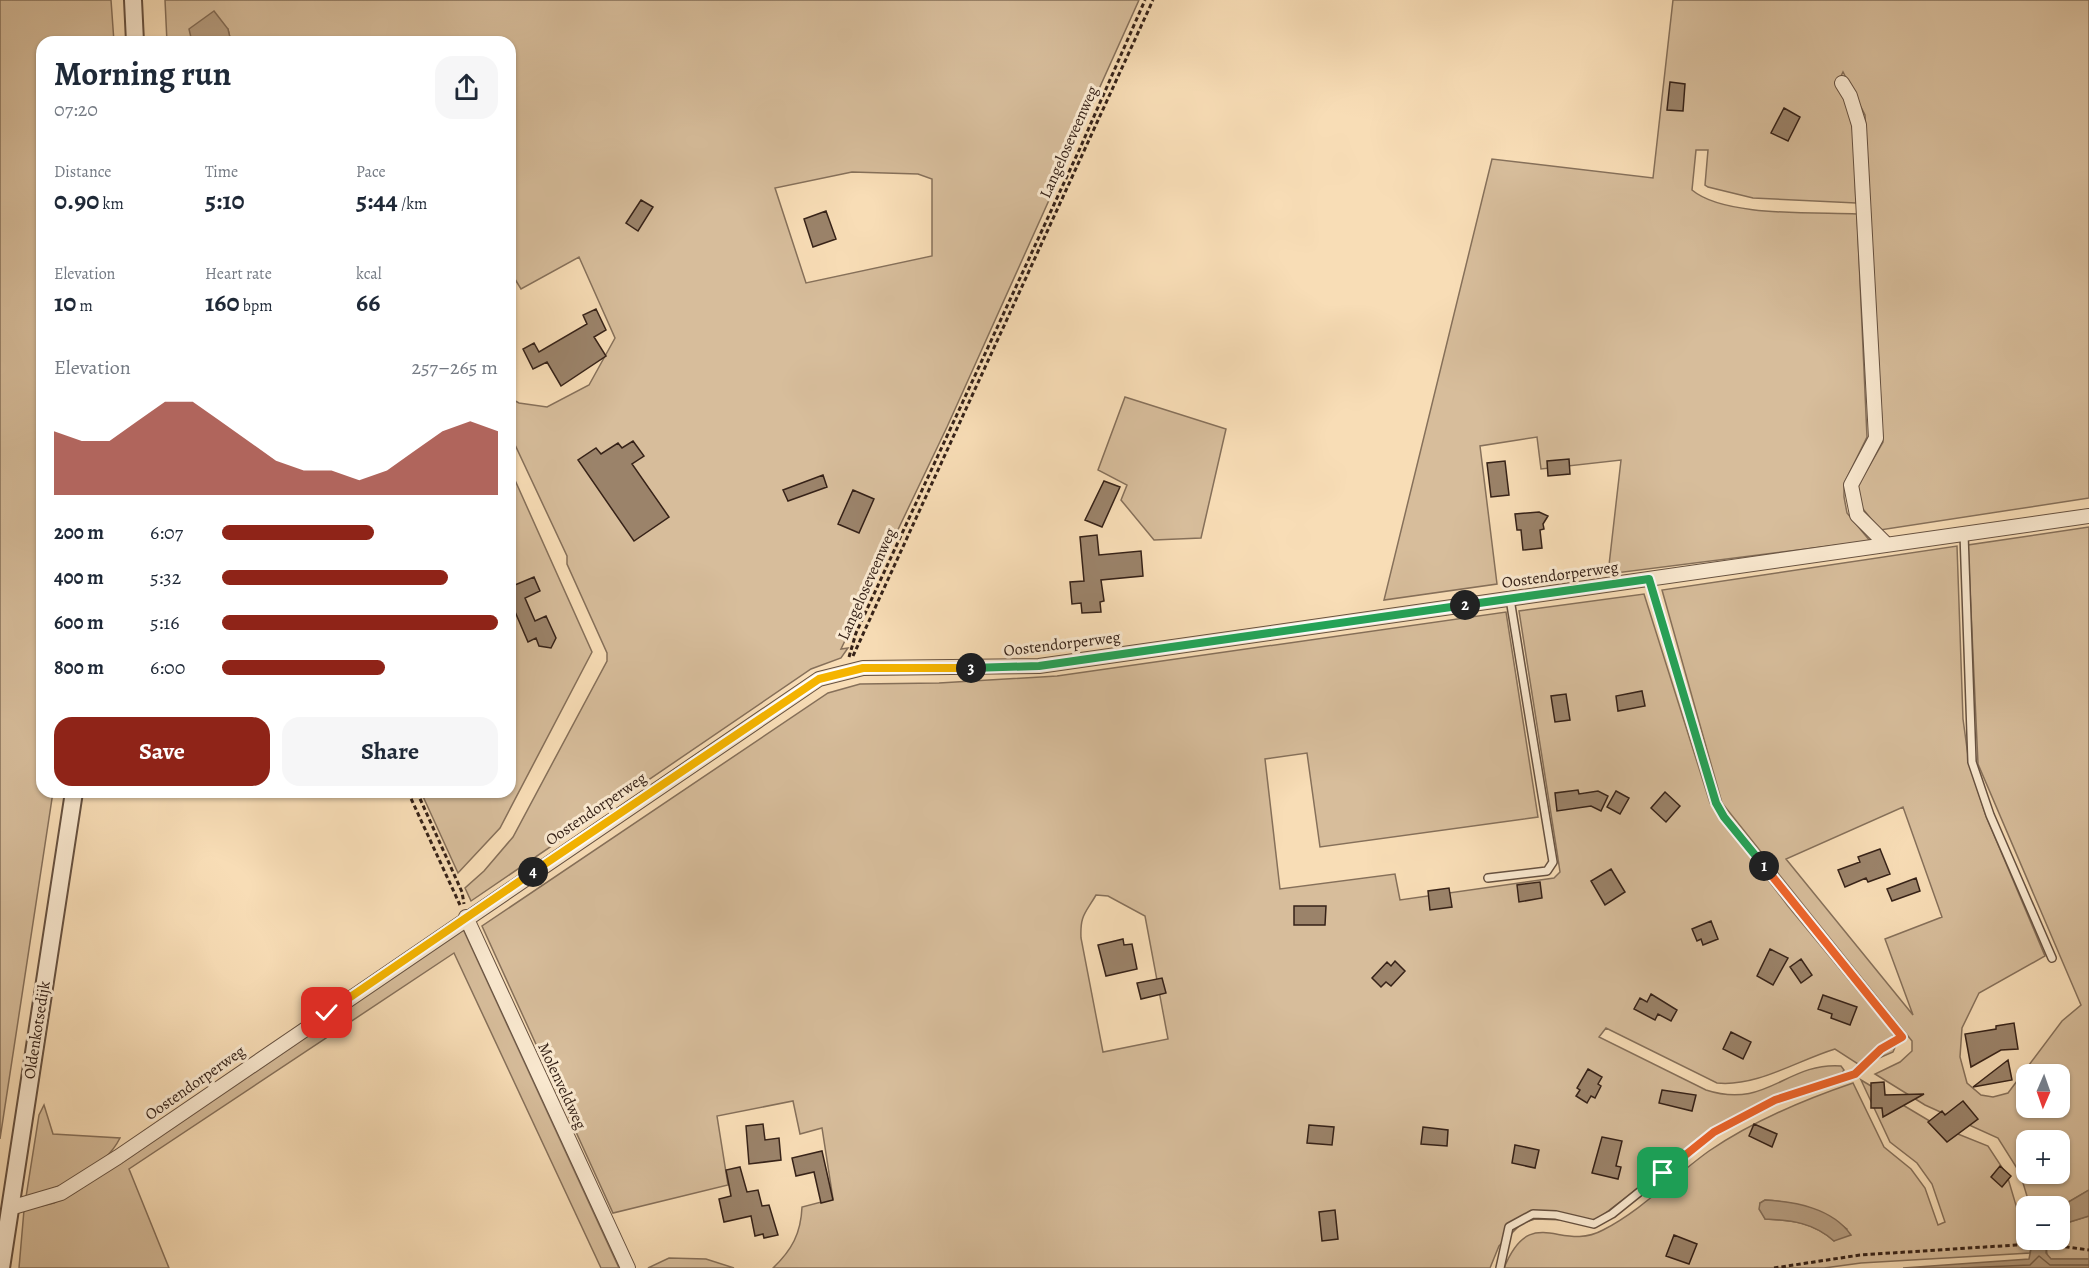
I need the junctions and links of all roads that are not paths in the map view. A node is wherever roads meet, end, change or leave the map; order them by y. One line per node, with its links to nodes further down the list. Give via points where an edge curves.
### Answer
1 (133, 0): 2 (street)
2 (135, 36)
3 (1842, 83): 6 (street, via 1859,125 1876,438 1851,485 1857,515)
4 (2089, 516): 5 (street, Oostendorperweg)
5 (1964, 534): 6 (street, Oostendorperweg); 12 (lane, via 1972,762 1990,815)
6 (1887, 545): 7 (street, Oostendorperweg)
7 (1649, 579): 8 (street, Oostendorperweg); 16 (lane, via 1716,803 1902,1037 1881,1049 1855,1074 1775,1100 1714,1132 1612,1214 1594,1224 1533,1214 1509,1227)
8 (1510, 599): 10 (lane, via 1553,862 1547,871); 11 (street, Oostendorperweg, via 1039,666 845,671 819,679)
9 (73, 798): 13 (street, Oldenkotsedijk)
10 (1488, 878)
11 (466, 917): 13 (street, Oostendorperweg, via 118,1157 61,1193); 15 (street, Molenveldweg)
12 (2052, 958)
13 (10, 1208): 14 (street, Oldenkotsedijk)
14 (1, 1268)
15 (627, 1268)
16 (1500, 1268)

